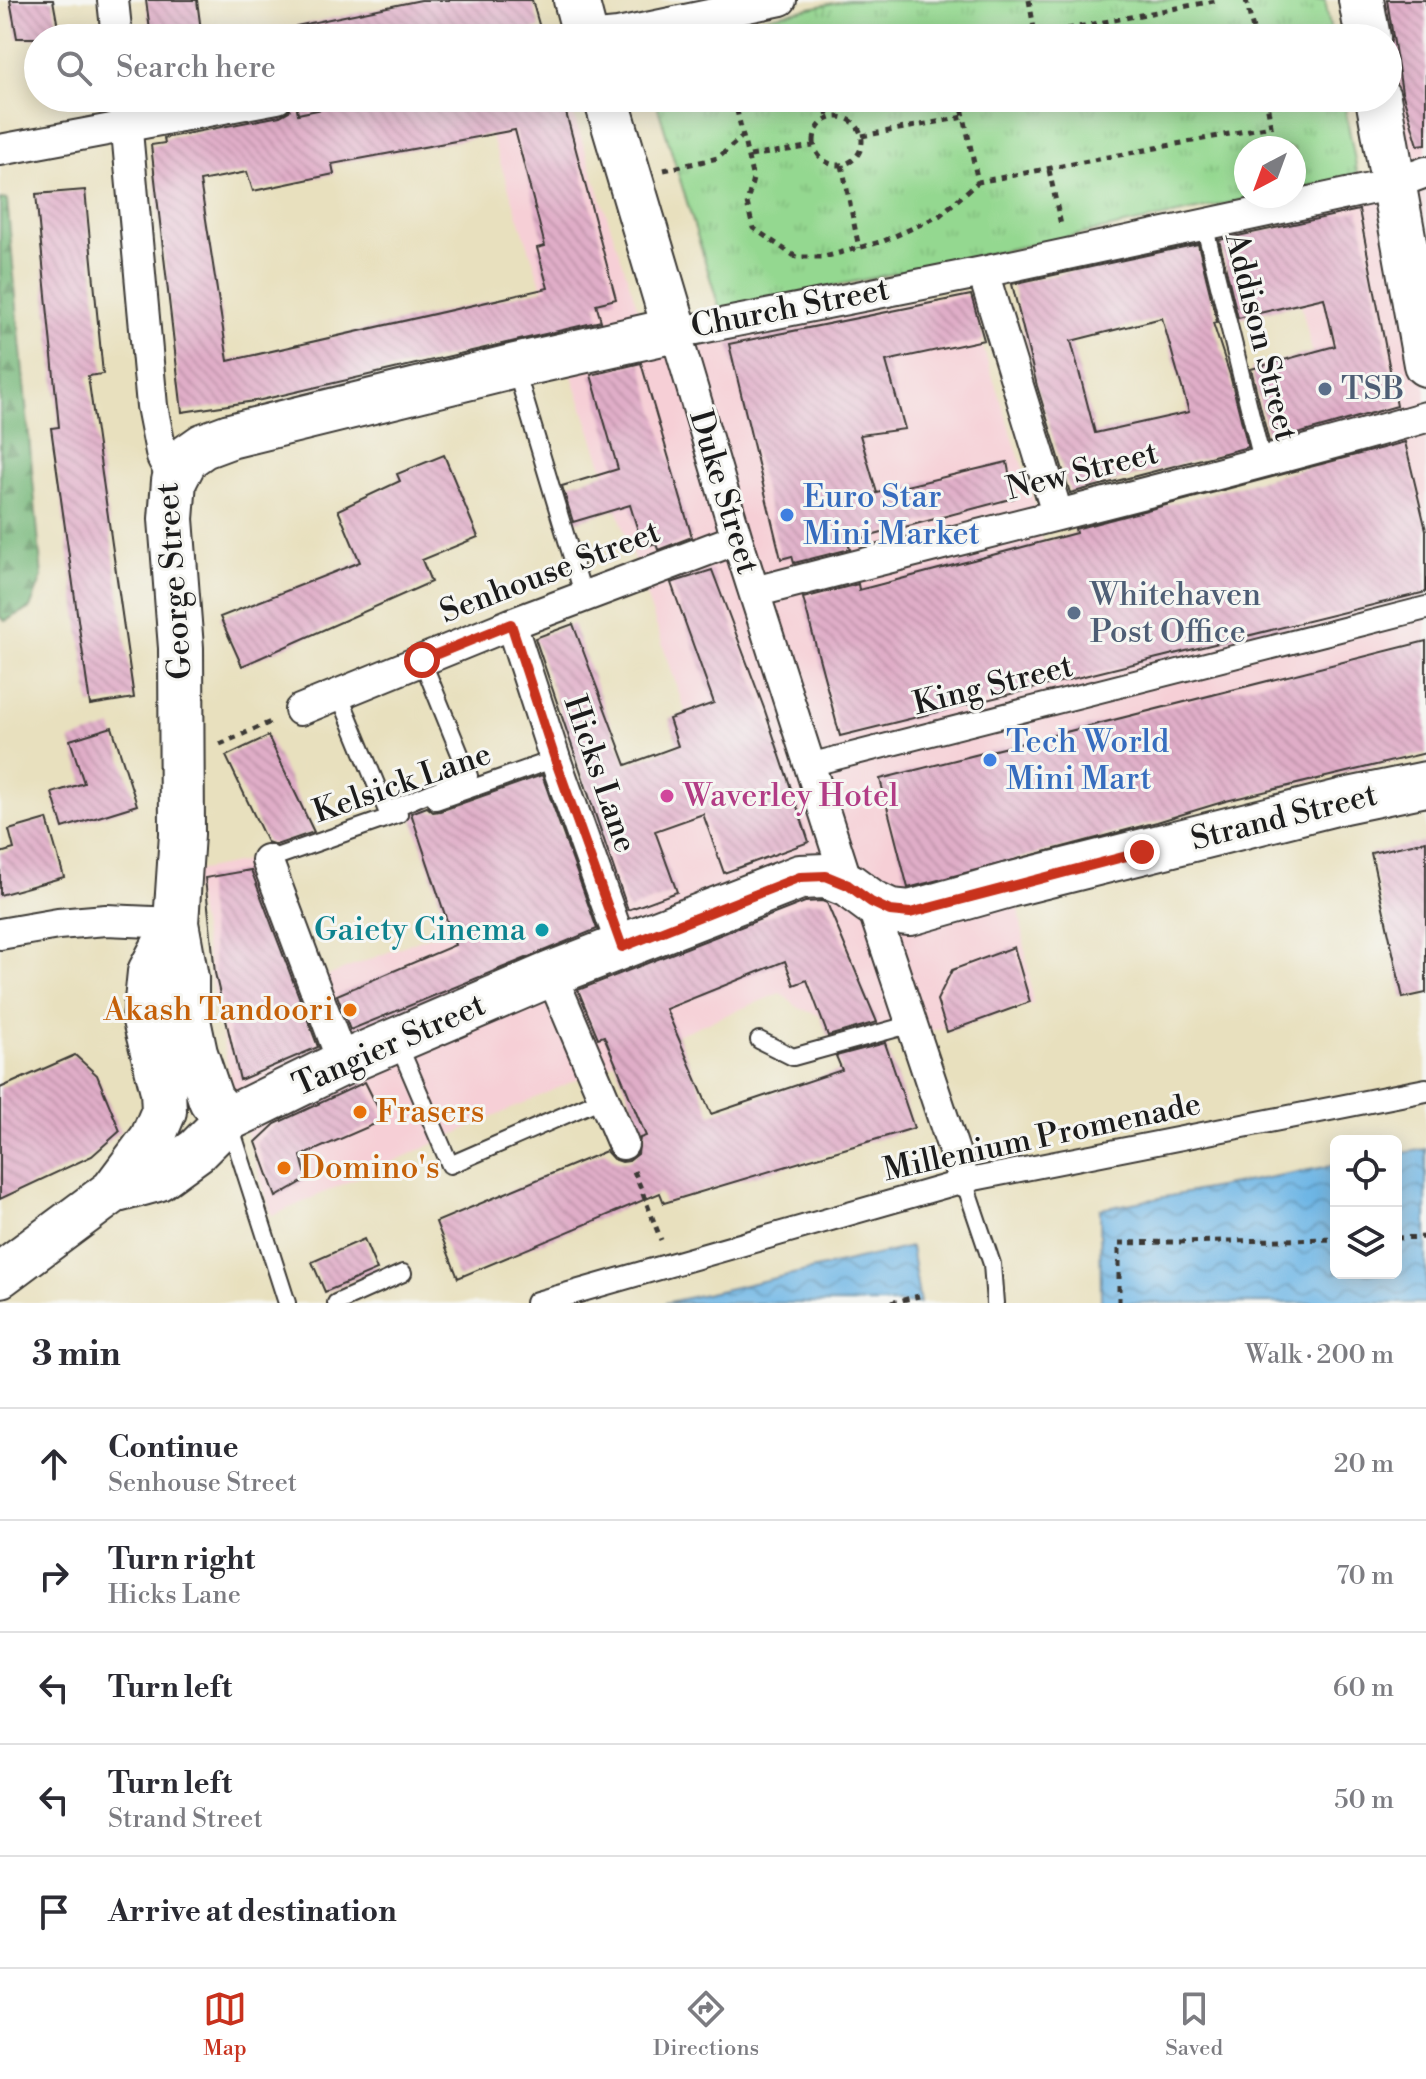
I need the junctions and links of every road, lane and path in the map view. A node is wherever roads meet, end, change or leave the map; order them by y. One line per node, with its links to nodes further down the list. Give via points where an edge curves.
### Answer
1 (113, 0): 7 (street)
2 (1029, 0): 9 (path)
3 (1219, 0): 10 (path)
4 (1246, 0): 11 (path)
5 (1361, 0): 12 (main road)
6 (768, 1): 8 (street)
7 (116, 24)
8 (663, 24)
9 (1033, 24)
10 (1093, 24)
11 (1252, 24)
12 (1365, 24)
13 (125, 112): 23 (street, George Street)
14 (207, 112): 23 (street)
15 (610, 112): 31 (main road, Duke Street)
16 (738, 112): 24 (path)
17 (827, 112): 22 (path)
18 (963, 112): 21 (path)
19 (1268, 112): 30 (path, via 1271,126)
20 (1384, 112): 32 (main road)
21 (964, 117): 25 (path); 33 (path)
22 (828, 118): 25 (path, via 845,117); 26 (path, via 816,129)
23 (127, 128): 27 (street); 43 (street, George Street, via 152,406 162,457)
24 (745, 134): 28 (path); 31 (path, via 718,158)
25 (862, 136): 29 (path, via 860,151)
26 (813, 146): 28 (path); 29 (path, via 827,163)
27 (0, 150)
28 (750, 156): 35 (path, via 753,179 747,203 753,228 796,257)
29 (842, 165): 35 (path)
30 (1049, 170): 33 (path); 36 (path)
31 (631, 178): 38 (main road, Duke Street)
32 (1410, 178): 34 (street, Church Street); 39 (main road)
33 (978, 182): 35 (path, via 939,216)
34 (1204, 224): 36 (street, Church Street); 42 (lane, Addison Street)
35 (859, 248)
36 (1068, 253): 37 (street, Church Street)
37 (983, 272): 38 (street, Church Street); 44 (street)
38 (675, 330): 40 (main road, Church Street); 45 (street, Duke Street)
39 (1426, 364)
40 (515, 366): 43 (main road, Church Street, via 230,436 186,458); 47 (lane)
41 (1426, 417): 42 (street, New Street)
42 (1263, 464): 44 (street, New Street)
43 (174, 481): 59 (main road, George Street, via 182,834)
44 (1057, 513): 46 (street, New Street)
45 (737, 539): 46 (street, Duke Street); 47 (street, Senhouse Street)
46 (754, 592): 55 (street, Duke Street)
47 (584, 597): 49 (street, Senhouse Street)
48 (1426, 608): 55 (street, King Street)
49 (511, 624): 50 (street, Senhouse Street); 54 (street, Hicks Lane)
50 (422, 660): 51 (street, Senhouse Street); 51 (lane, via 469,776 387,811)
51 (339, 694): 52 (street, Senhouse Street)
52 (300, 710): 53 (path)
53 (211, 747)
54 (555, 759): 57 (lane, Kelsick Lane); 61 (street, Hicks Lane)
55 (809, 765): 58 (street, Duke Street)
56 (1426, 784): 58 (main road, Strand Street, via 1009,885)
57 (267, 860): 66 (street)
58 (876, 900): 61 (main road, Tangier Street, via 826,876 800,877); 63 (street, Duke Street)
59 (176, 923): 60 (street, via 106,920); 69 (main road, George Street, via 150,972 145,1020); 70 (main road, George Street, via 195,1053 211,1100)
60 (0, 934)
61 (622, 947): 62 (main road, Tangier Street)
62 (551, 974): 64 (main road, Tangier Street); 68 (street)
63 (912, 1024): 65 (lane, via 793,1057); 72 (street, Duke Street)
64 (396, 1039): 66 (main road, Tangier Street); 68 (lane, via 450,1165)
65 (759, 1040)
66 (343, 1063): 70 (main road, Tangier Street)
67 (1426, 1090): 72 (street, Millenium Promenade)
68 (604, 1098): 71 (street)
69 (164, 1111): 70 (main road, Tangier Street, via 187,1118); 73 (main road, via 152,1139)
70 (228, 1119): 73 (main road, Tangier Street, via 157,1179); 82 (lane)
71 (623, 1144)
72 (964, 1181): 78 (street, Millenium Promenade); 86 (lane, via 992,1264)
73 (113, 1191): 80 (main road)
74 (646, 1199): 78 (path)
75 (1426, 1237): 76 (path)
76 (1402, 1238)
77 (1330, 1239): 87 (path, via 1119,1243)
78 (671, 1264): 84 (street, Millenium Promenade)
79 (403, 1273): 83 (lane)
80 (0, 1275)
81 (919, 1296): 85 (path)
82 (287, 1303)
83 (336, 1303)
84 (537, 1303)
85 (891, 1303)
86 (995, 1303)
87 (1119, 1303)

